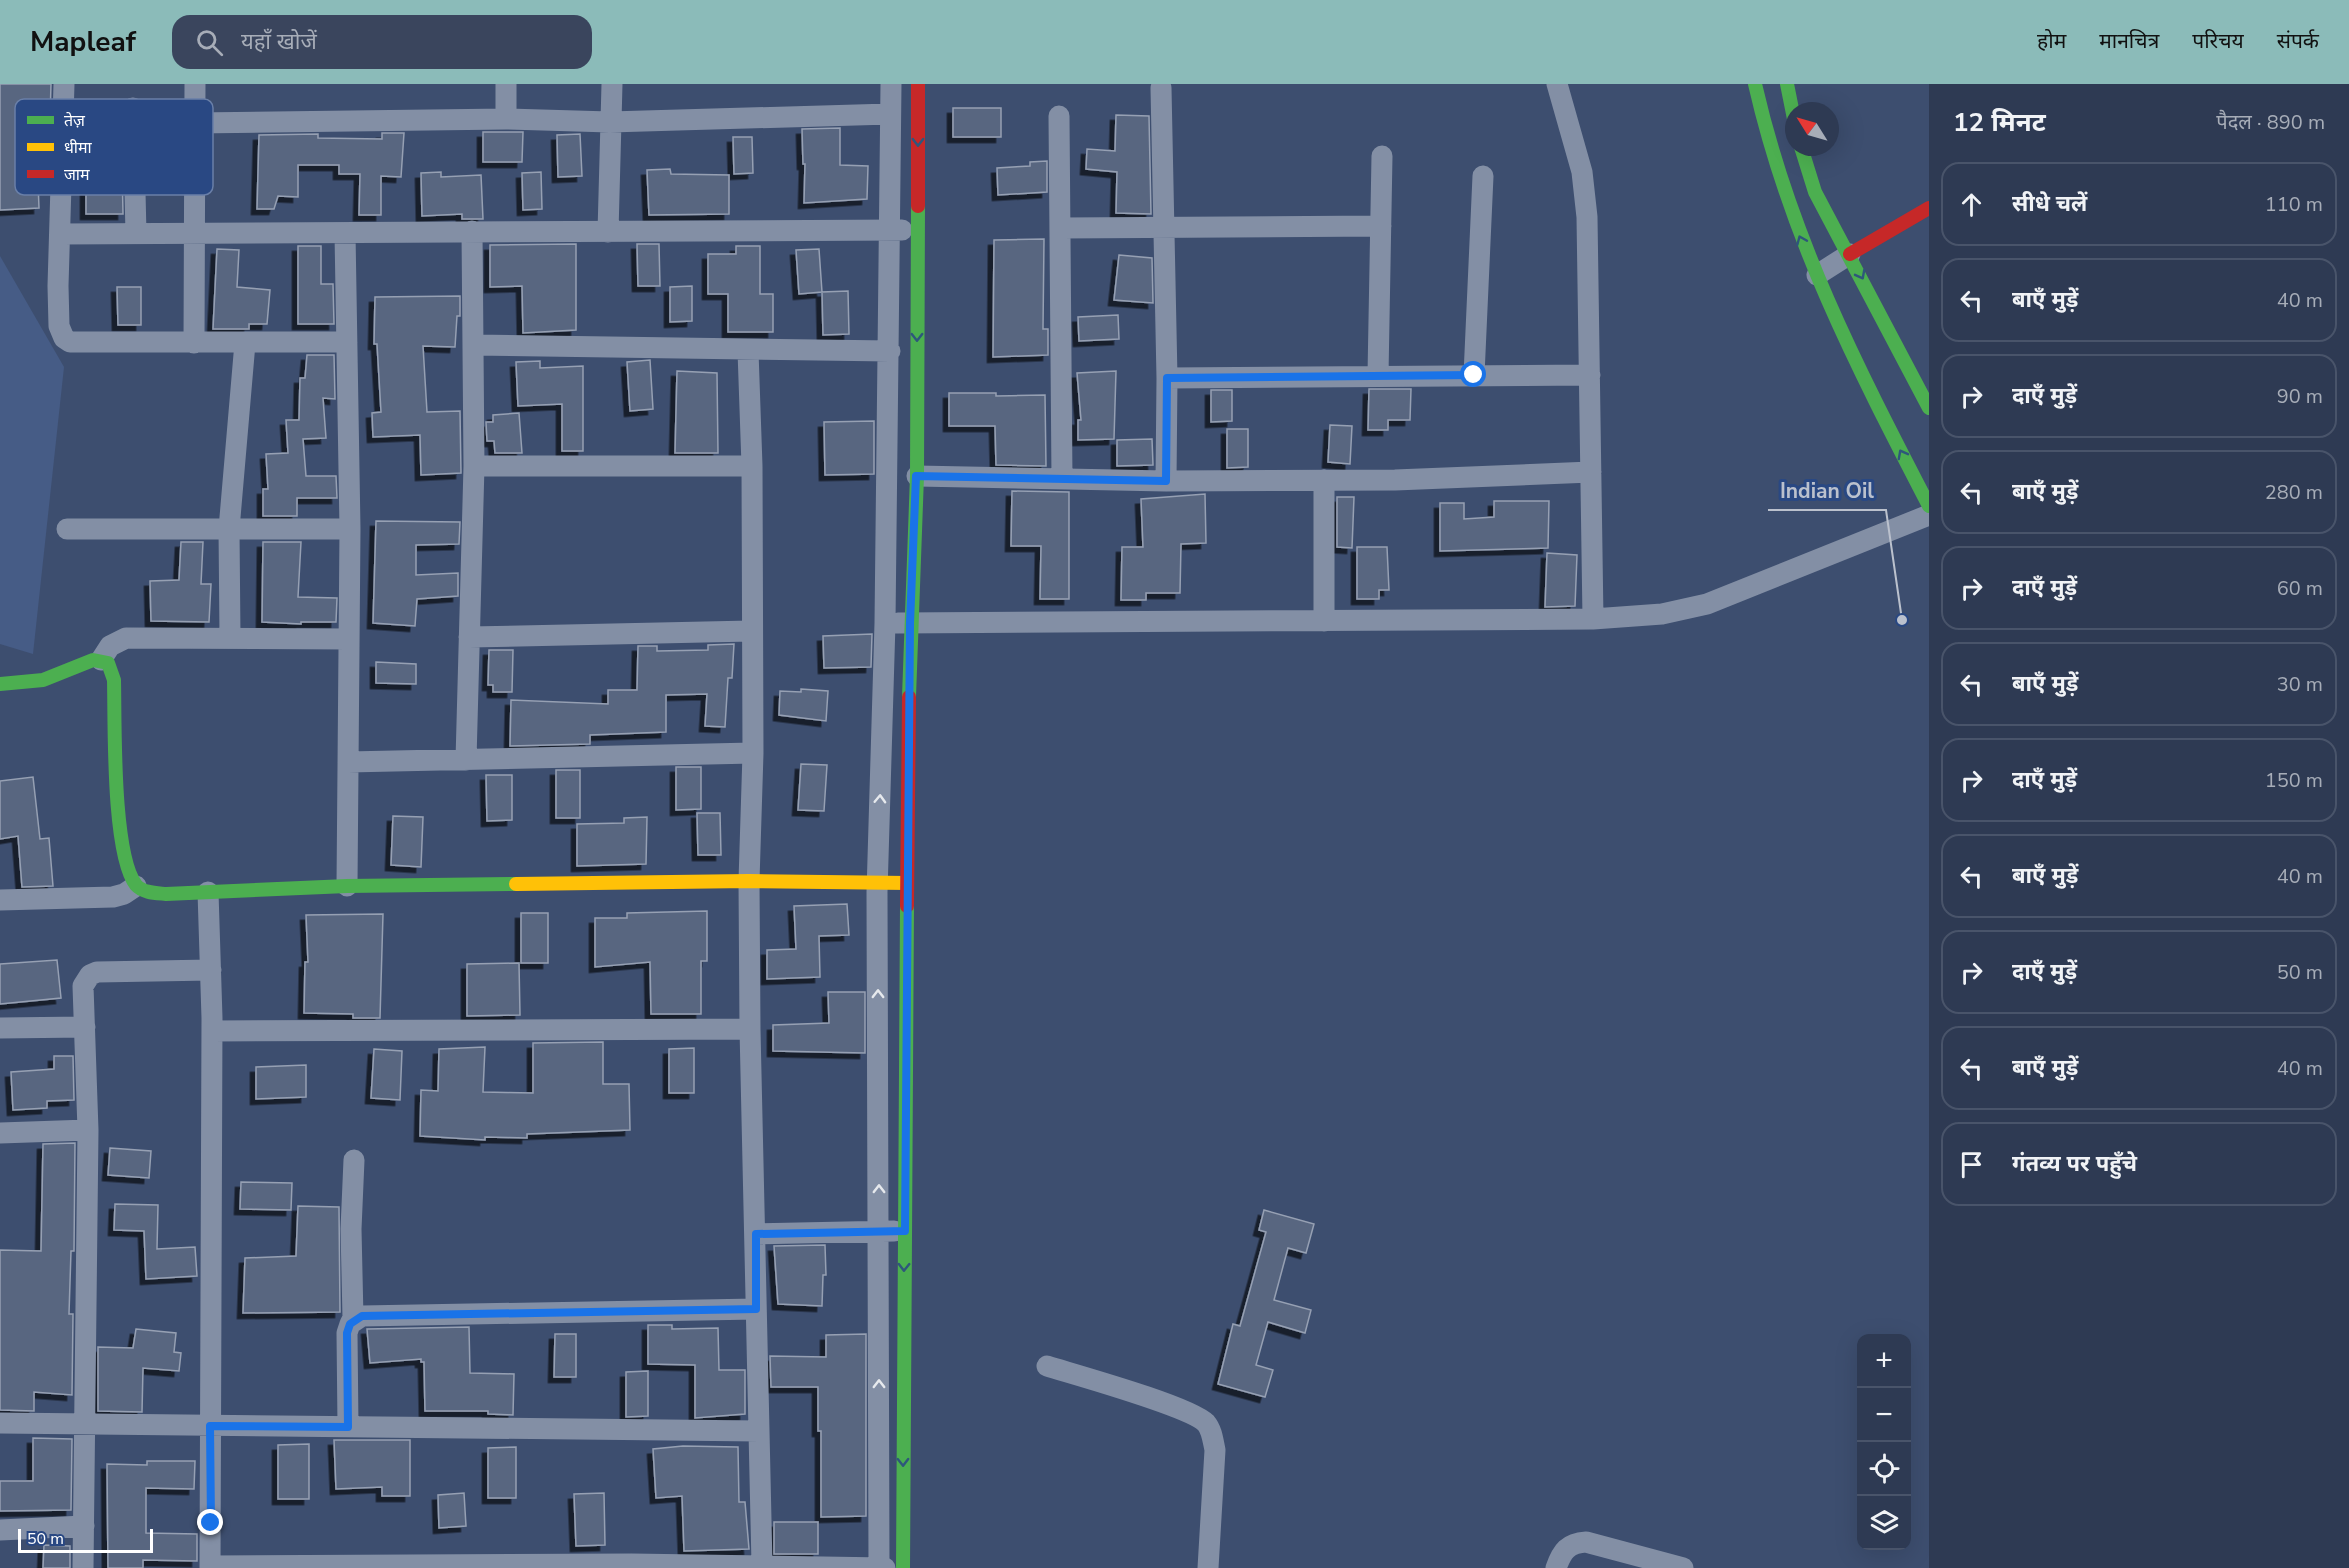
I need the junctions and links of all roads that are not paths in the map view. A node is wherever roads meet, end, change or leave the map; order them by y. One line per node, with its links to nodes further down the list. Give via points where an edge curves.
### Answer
1 (64, 84): 10 (street)
2 (506, 84): 14 (street)
3 (612, 84): 15 (street)
4 (891, 84): 12 (street)
5 (918, 84): 28 (street, one-way to 28)
6 (1557, 84): 45 (street, via 1585,188)
7 (1755, 84): 36 (street, one-way to 7, via 1789,212 1773,163)
8 (1787, 84): 11 (street)
9 (1161, 88): 25 (street)
10 (64, 99)
11 (1791, 102)
12 (890, 114): 15 (street); 27 (street)
13 (1059, 116): 26 (street)
14 (506, 119): 15 (street); 16 (street)
15 (610, 122): 31 (street)
16 (213, 123)
17 (1382, 156): 24 (street)
18 (1804, 156): 35 (street, via 1815,192)
19 (1483, 176): 44 (street)
20 (61, 195): 32 (street)
21 (135, 195): 33 (street)
22 (195, 195): 34 (street)
23 (1929, 208): 35 (street)
24 (1381, 226): 25 (street); 43 (street)
25 (1164, 227): 26 (street); 46 (street)
26 (1061, 228): 52 (street)
27 (890, 230): 28 (street); 31 (street); 42 (street)
28 (918, 230): 51 (street, one-way to 51)
29 (472, 231): 30 (street); 31 (street); 40 (street)
30 (345, 232): 34 (street); 37 (street)
31 (608, 232)
32 (60, 234): 33 (street); 38 (street, via 59,326 64,339)
33 (136, 234): 34 (street)
34 (195, 235): 38 (street)
35 (1850, 254): 36 (street); 47 (street, one-way to 47)
36 (1817, 275): 55 (street, one-way to 36, via 1866,385)
37 (347, 342): 39 (street); 59 (street)
38 (194, 343): 39 (street)
39 (245, 343): 58 (street)
40 (475, 345): 41 (street); 48 (street)
41 (748, 351): 42 (street); 49 (street)
42 (890, 351): 62 (street)
43 (1378, 375): 44 (street); 46 (street)
44 (1474, 375): 45 (street)
45 (1590, 375): 50 (street)
46 (1167, 378): 54 (street)
47 (1929, 408)
48 (474, 466): 49 (street); 66 (street)
49 (752, 466): 64 (street)
50 (1591, 472): 53 (street); 60 (street)
51 (916, 476): 52 (street); 63 (street)
52 (1062, 479): 54 (street)
53 (1324, 480): 54 (street); 61 (street)
54 (1166, 481)
55 (1929, 506)
56 (1929, 514): 60 (street, via 1707,604 1662,614)
57 (68, 529): 58 (street)
58 (229, 529): 59 (street); 65 (street)
59 (350, 529): 67 (street)
60 (1593, 619): 61 (street)
61 (1324, 621): 63 (street)
62 (885, 623): 63 (street); 74 (street, one-way to 62)
63 (910, 623): 75 (street)
64 (751, 631): 66 (street); 70 (street)
65 (230, 637): 67 (street); 68 (street, via 126,638 110,646)
66 (469, 637): 71 (street)
67 (349, 639): 72 (street)
68 (100, 660): 69 (street, via 43,680); 76 (street, via 108,663 114,680 122,833 127,873)
69 (0, 684)
70 (753, 753): 71 (street); 73 (street)
71 (466, 759): 72 (street)
72 (348, 762): 77 (street)
73 (749, 881): 74 (street); 77 (street); 83 (street)
74 (878, 882): 75 (street); 89 (street, one-way to 74)
75 (907, 883): 88 (street)
76 (136, 886): 78 (street, via 166,894); 79 (street, via 113,897)
77 (348, 886): 78 (street)
78 (208, 892): 80 (street)
79 (0, 900)
80 (211, 970): 81 (street, via 90,975 83,986); 84 (street)
81 (85, 1027): 82 (street); 85 (street)
82 (0, 1028)
83 (750, 1029): 84 (street); 90 (street)
84 (212, 1031): 96 (street)
85 (88, 1130): 86 (street); 95 (street)
86 (0, 1133)
87 (354, 1160): 92 (street)
88 (905, 1231): 89 (street); 106 (street, one-way to 106)
89 (880, 1232): 90 (street); 104 (street, one-way to 89)
90 (756, 1234): 91 (street)
91 (756, 1309): 92 (street, via 362,1316); 98 (street)
92 (350, 1324): 97 (street)
93 (1047, 1366): 107 (street, via 1176,1408 1206,1423 1215,1450)
94 (0, 1423): 95 (street)
95 (84, 1424): 96 (street); 99 (street)
96 (210, 1426): 97 (street); 102 (street)
97 (348, 1427): 98 (street)
98 (759, 1431): 101 (street)
99 (84, 1526): 100 (street); 103 (street)
100 (0, 1530)
101 (762, 1565): 102 (street); 104 (street)
102 (210, 1567)
103 (83, 1568)
104 (879, 1568): 105 (street)
105 (885, 1568)
106 (903, 1568)
107 (1208, 1568)
108 (1556, 1568): 109 (street, via 1564,1550 1586,1542)
109 (1683, 1568)

